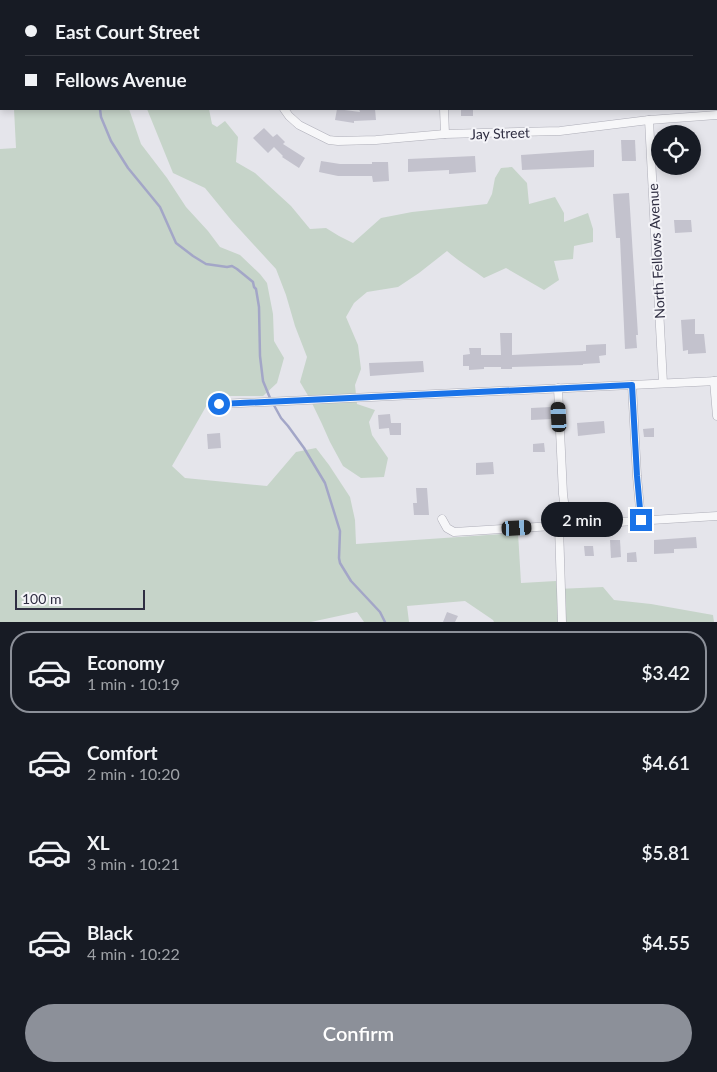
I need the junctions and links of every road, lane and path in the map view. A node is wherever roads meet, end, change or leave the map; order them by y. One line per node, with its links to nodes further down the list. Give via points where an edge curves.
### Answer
1 (285, 110): 5 (street, Jay Street, via 299,125 329,140)
2 (444, 110): 5 (street)
3 (717, 115): 4 (street, Jay Street)
4 (649, 120): 5 (street, Jay Street, via 560,131); 7 (street, North Fellows Avenue)
5 (445, 134)
6 (715, 381): 7 (street); 11 (street)
7 (663, 383): 8 (street)
8 (632, 385): 9 (street); 14 (street)
9 (558, 388): 10 (street); 15 (street)
10 (219, 404)
11 (717, 416)
12 (717, 516): 14 (street)
13 (442, 520): 15 (street, via 446,528 454,532)
14 (641, 520): 15 (street)
15 (563, 525): 16 (street)
16 (562, 622)

